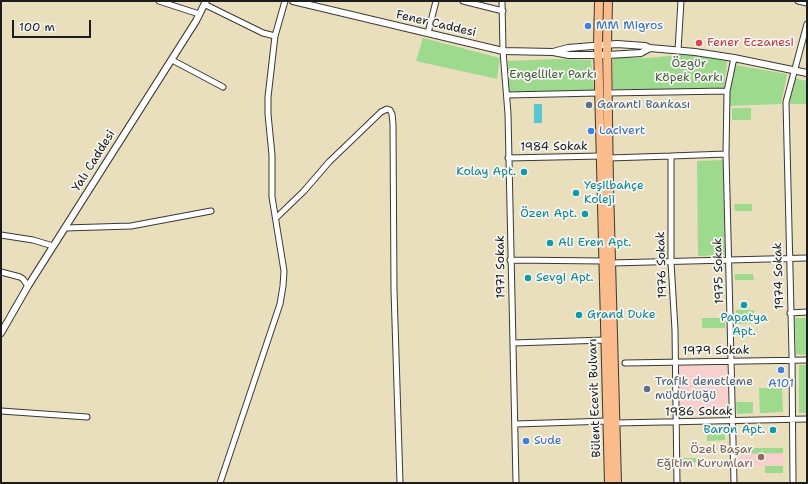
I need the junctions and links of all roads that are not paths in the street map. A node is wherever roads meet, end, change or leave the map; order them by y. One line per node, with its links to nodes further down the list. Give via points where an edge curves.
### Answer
1 (159, 1): 14 (street)
2 (285, 1): 17 (street)
3 (293, 1): 16 (street, Fener Caddesi)
4 (436, 1): 16 (street)
5 (463, 1): 13 (street)
6 (502, 1): 13 (street, 1971 Sokak)
7 (599, 1): 18 (main road, Bülent Ecevit Bulvarı)
8 (608, 1): 19 (main road, Bülent Ecevit Bulvarı)
9 (681, 1): 21 (street)
10 (798, 1): 12 (street)
11 (205, 3): 14 (street, Yalı Caddesi); 17 (street, via 263,33)
12 (807, 3)
13 (503, 10): 22 (street, 1971 Sokak)
14 (199, 14): 27 (street, Yalı Caddesi)
15 (807, 24): 28 (street, 1974 Sokak)
16 (428, 33): 22 (street, Fener Caddesi)
17 (275, 36): 40 (street, via 268,114 272,155 272,197)
18 (598, 45): 19 (street, Fener Caddesi); 23 (street, Fener Caddesi); 24 (main road, Bülent Ecevit Bulvarı)
19 (607, 45): 20 (street, Fener Caddesi); 25 (main road, Bülent Ecevit Bulvarı)
20 (650, 48): 21 (street, Fener Caddesi); 25 (street, Fener Caddesi, via 641,53)
21 (678, 50): 26 (street, Fener Caddesi)
22 (503, 52): 23 (street, Fener Caddesi); 34 (street, 1971 Sokak)
23 (553, 52): 24 (street, Fener Caddesi)
24 (598, 55): 25 (street, Fener Caddesi); 32 (main road, Bülent Ecevit Bulvarı)
25 (608, 55): 33 (main road, Bülent Ecevit Bulvarı)
26 (734, 58): 28 (street, Fener Caddesi); 31 (street, 1975 Sokak)
27 (172, 60): 30 (street); 41 (street, Yalı Caddesi)
28 (795, 71): 29 (street, Fener Caddesi); 45 (street, 1974 Sokak, via 786,102)
29 (807, 73)
30 (223, 87)
31 (727, 91): 33 (street); 35 (street, 1975 Sokak)
32 (599, 93): 34 (street); 37 (main road, Bülent Ecevit Bulvarı)
33 (608, 93): 37 (main road, Bülent Ecevit Bulvarı)
34 (507, 95): 38 (street, 1971 Sokak)
35 (726, 154): 36 (street); 47 (street, 1975 Sokak)
36 (670, 156): 37 (street); 49 (street, 1976 Sokak)
37 (605, 157): 38 (street, 1984 Sokak); 48 (main road, Bülent Ecevit Bulvarı)
38 (508, 158): 46 (street, 1971 Sokak)
39 (211, 211): 41 (street, via 132,226)
40 (276, 218): 70 (street, via 284,271 280,304); 71 (street, via 381,112 390,110 393,124 394,290)
41 (65, 228): 43 (street, Yalı Caddesi)
42 (1, 235): 43 (street)
43 (53, 246): 51 (street, Yalı Caddesi)
44 (807, 258): 45 (street)
45 (789, 259): 47 (street); 53 (street, 1974 Sokak)
46 (510, 260): 48 (street); 56 (street, 1971 Sokak)
47 (728, 260): 49 (street); 60 (street, 1975 Sokak)
48 (607, 262): 49 (street); 55 (main road, Bülent Ecevit Bulvarı); 67 (main road, Bülent Ecevit Bulvarı)
49 (671, 262): 59 (street, 1976 Sokak)
50 (1, 272): 51 (street, via 20,277)
51 (28, 286): 54 (street, Yalı Caddesi)
52 (807, 312): 53 (street)
53 (790, 313): 57 (street, 1974 Sokak)
54 (1, 332)
55 (605, 340): 56 (street); 67 (main road, Bülent Ecevit Bulvarı)
56 (512, 343): 69 (street, 1971 Sokak)
57 (792, 360): 58 (street, 1979 Sokak); 60 (street, 1979 Sokak); 65 (street, 1974 Sokak)
58 (807, 360)
59 (675, 361): 60 (street, 1979 Sokak); 61 (street, 1979 Sokak); 68 (street, 1976 Sokak)
60 (732, 361): 66 (street, 1975 Sokak)
61 (625, 363)
62 (1, 411): 63 (street)
63 (87, 417)
64 (807, 419): 65 (street, 1986 Sokak)
65 (792, 420): 66 (street, 1986 Sokak); 77 (street, 1974 Sokak)
66 (732, 421): 68 (street, 1986 Sokak); 76 (street, 1975 Sokak)
67 (612, 422): 68 (street, 1986 Sokak); 69 (street, 1986 Sokak); 73 (main road, Bülent Ecevit Bulvarı); 74 (main road, Bülent Ecevit Bulvarı)
68 (676, 423): 75 (street, 1976 Sokak)
69 (516, 424): 72 (street, 1971 Sokak)
70 (220, 483)
71 (400, 483)
72 (516, 483)
73 (610, 483)
74 (617, 483)
75 (677, 483)
76 (734, 483)
77 (793, 483)

